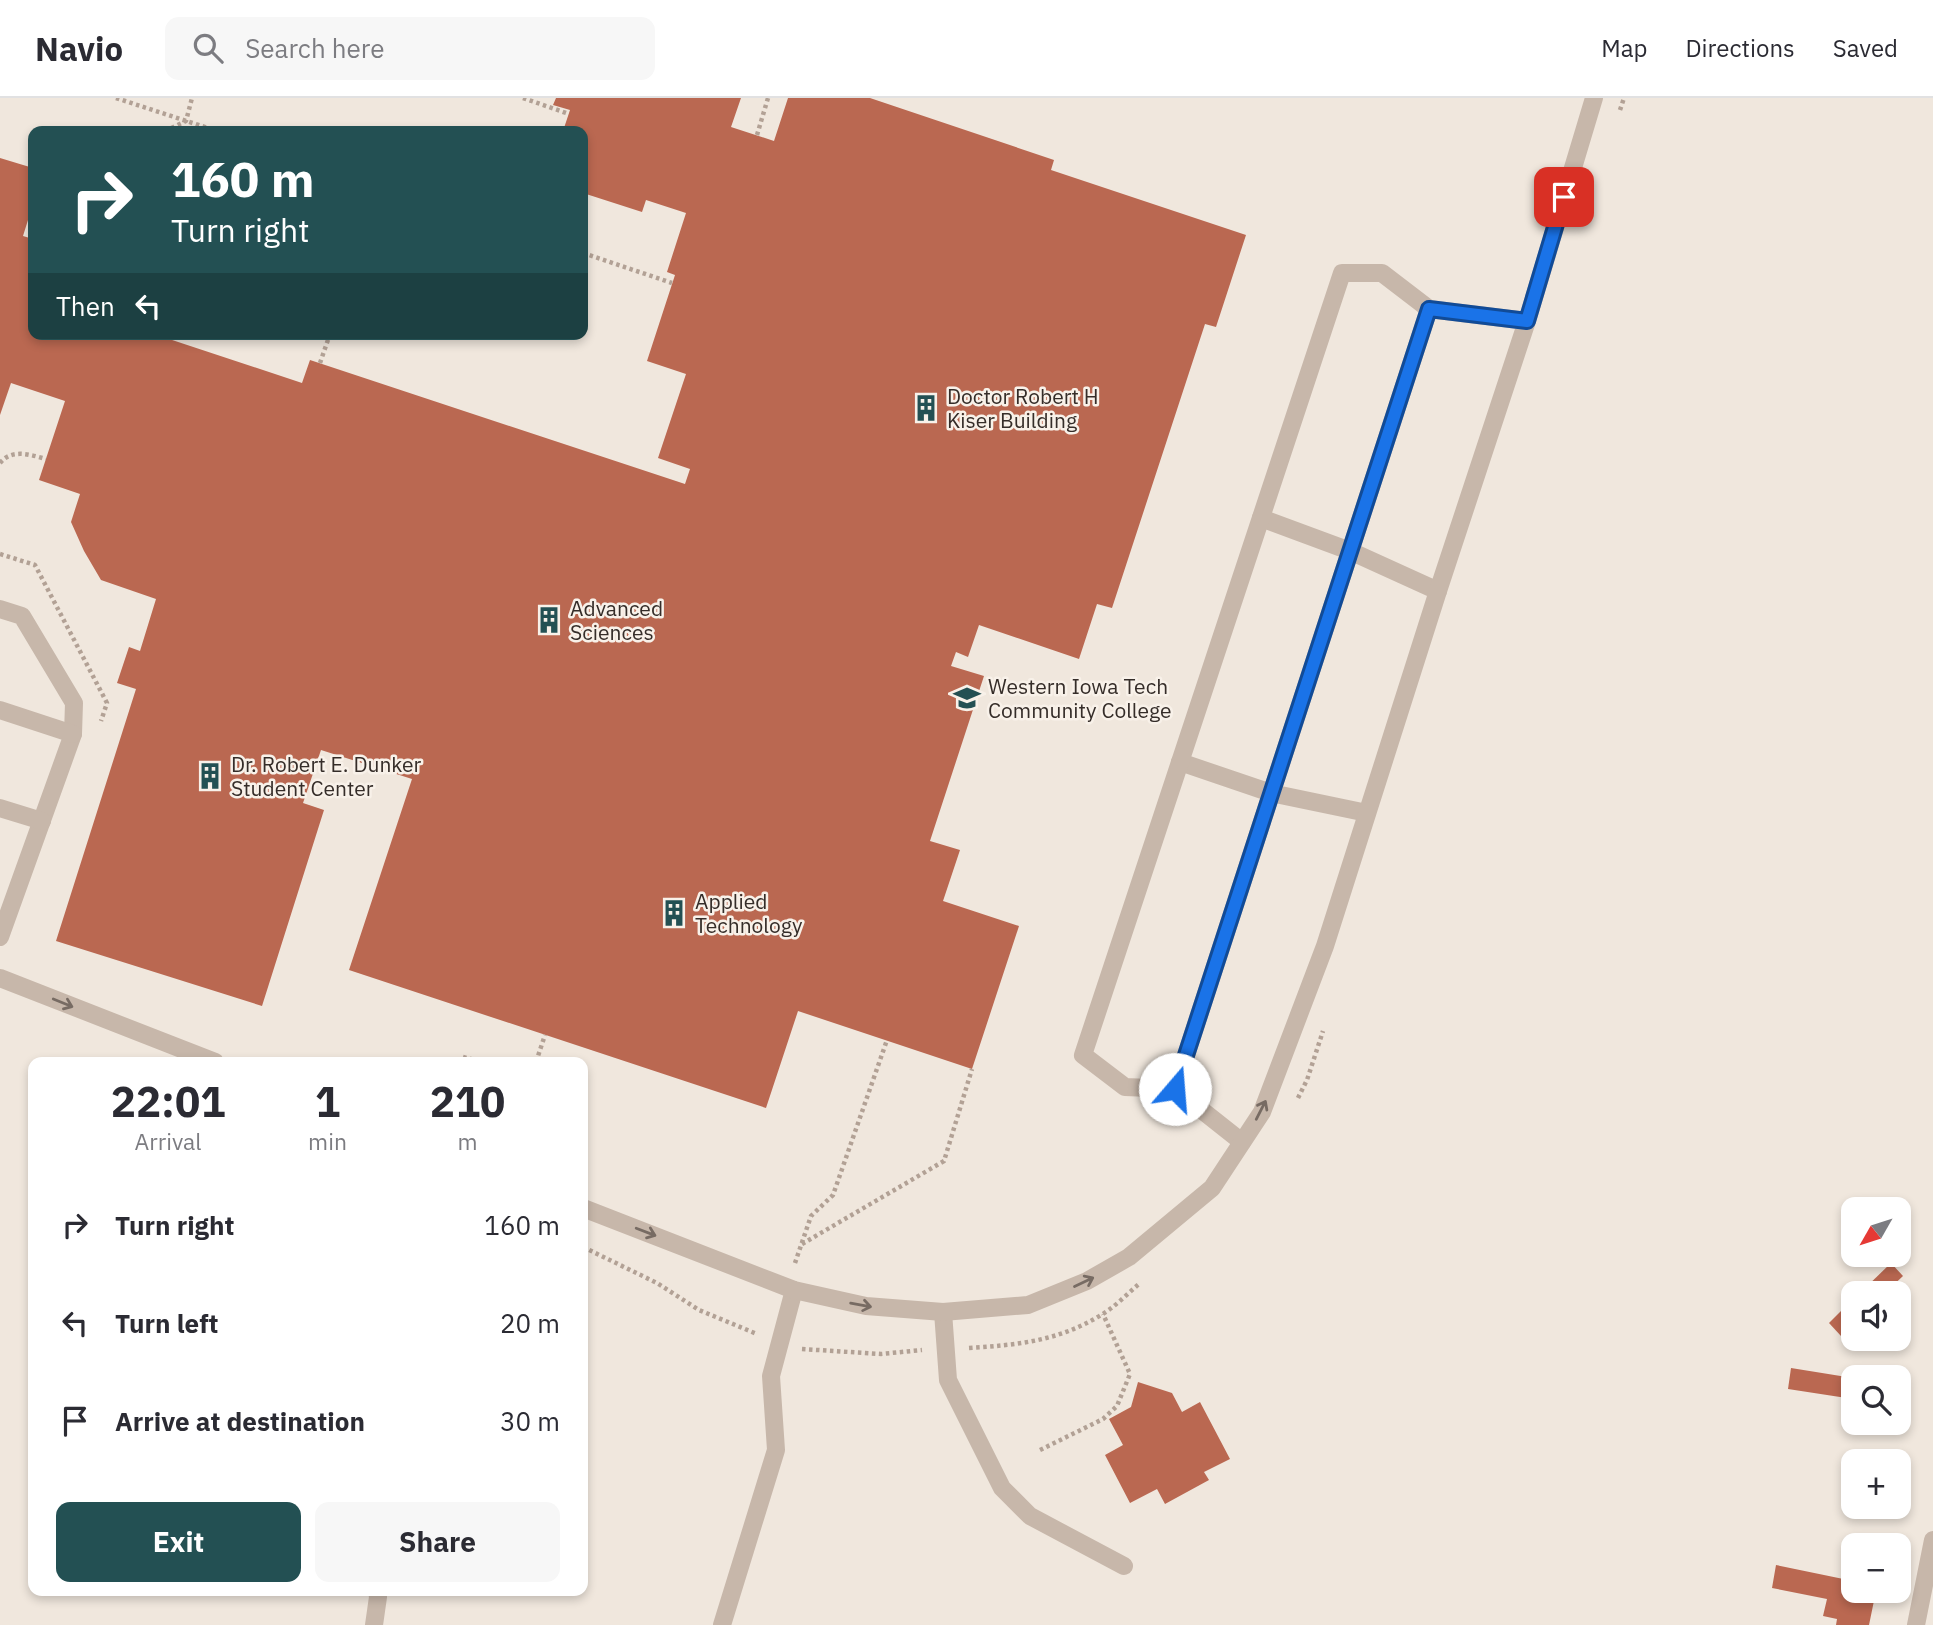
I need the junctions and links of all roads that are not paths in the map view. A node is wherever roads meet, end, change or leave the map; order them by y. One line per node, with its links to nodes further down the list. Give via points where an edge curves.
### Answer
1 (1594, 98): 3 (street)
2 (1429, 309): 3 (street); 4 (street, via 1382,273 1342,273); 5 (street)
3 (1527, 321): 6 (street)
4 (1261, 518): 5 (street); 10 (street)
5 (1350, 551): 6 (street); 11 (street)
6 (1438, 591): 13 (street)
7 (0, 609): 9 (street, via 22,616 74,703)
8 (0, 710): 9 (street)
9 (73, 734): 14 (street)
10 (1180, 762): 11 (street); 18 (street, via 1083,1055 1125,1087)
11 (1271, 793): 13 (street); 18 (street)
12 (0, 808): 14 (street)
13 (1367, 813): 19 (street, one-way to 13, via 1267,1099 1325,946)
14 (42, 821): 15 (street)
15 (0, 937)
16 (0, 978): 17 (street, one-way to 17)
17 (202, 1057)
18 (1175, 1089): 19 (street)
19 (1242, 1142): 22 (street, one-way to 19, via 1028,1305 1087,1282 1129,1257 1212,1188)
20 (588, 1210): 21 (street, one-way to 21)
21 (790, 1289): 22 (street, one-way to 22, via 866,1306); 27 (street, via 771,1376 776,1450)
22 (943, 1312): 24 (street, via 948,1380 1002,1488 1030,1516)
23 (1933, 1540): 28 (street)
24 (1124, 1566)
25 (378, 1596): 26 (street)
26 (374, 1625)
27 (722, 1625)
28 (1916, 1625)

